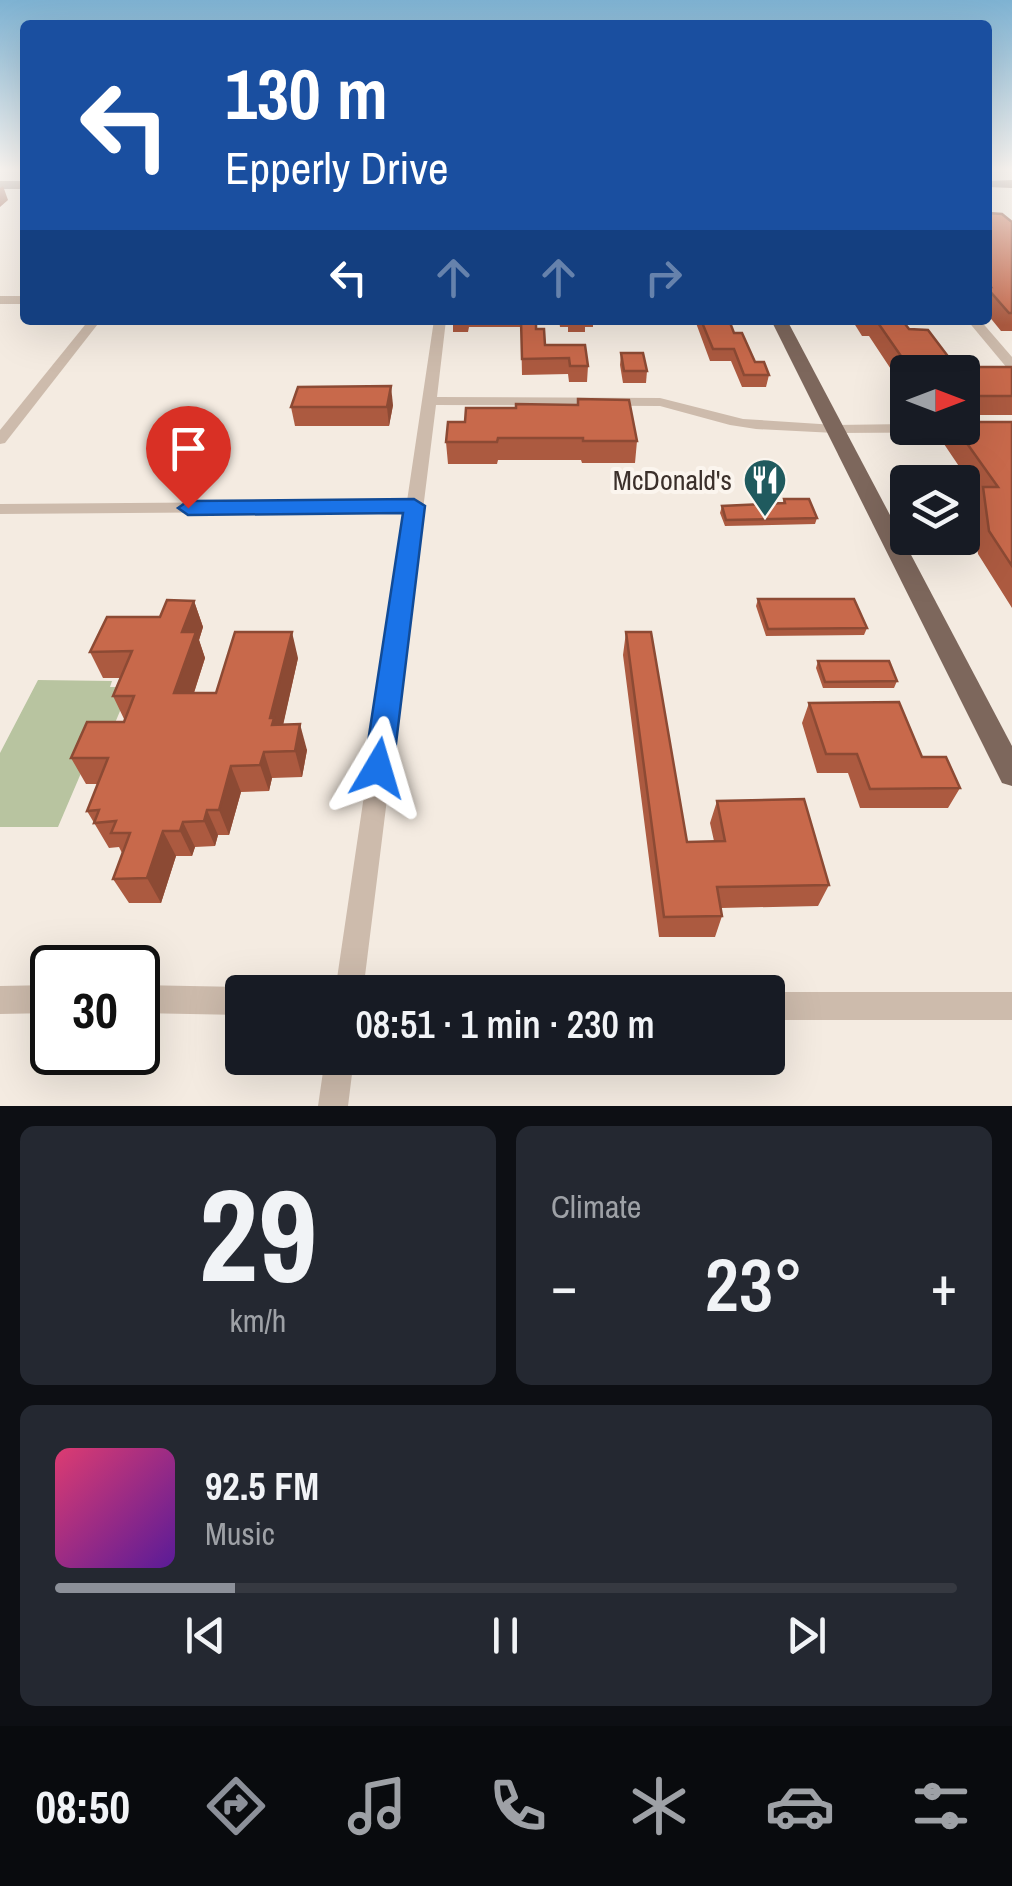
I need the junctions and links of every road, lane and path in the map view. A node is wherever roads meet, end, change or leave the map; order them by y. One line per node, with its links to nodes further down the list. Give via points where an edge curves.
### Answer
1 (91, 325): 11 (street)
2 (439, 325): 6 (street)
3 (783, 325): 10 (main road)
4 (977, 325): 5 (street)
5 (1012, 365)
6 (430, 401): 10 (street, via 660,402 730,421); 12 (street)
7 (890, 428): 10 (street)
8 (980, 428): 9 (street)
9 (1012, 428)
10 (835, 429): 14 (main road)
11 (0, 440)
12 (414, 506): 13 (street); 15 (street)
13 (0, 510)
14 (1012, 774)
15 (351, 975)
16 (160, 999): 19 (street)
17 (0, 1000): 18 (street)
18 (30, 1000)
19 (225, 1000)
20 (785, 1006): 21 (street)
21 (1012, 1006)
22 (338, 1075): 23 (street)
23 (333, 1106)

